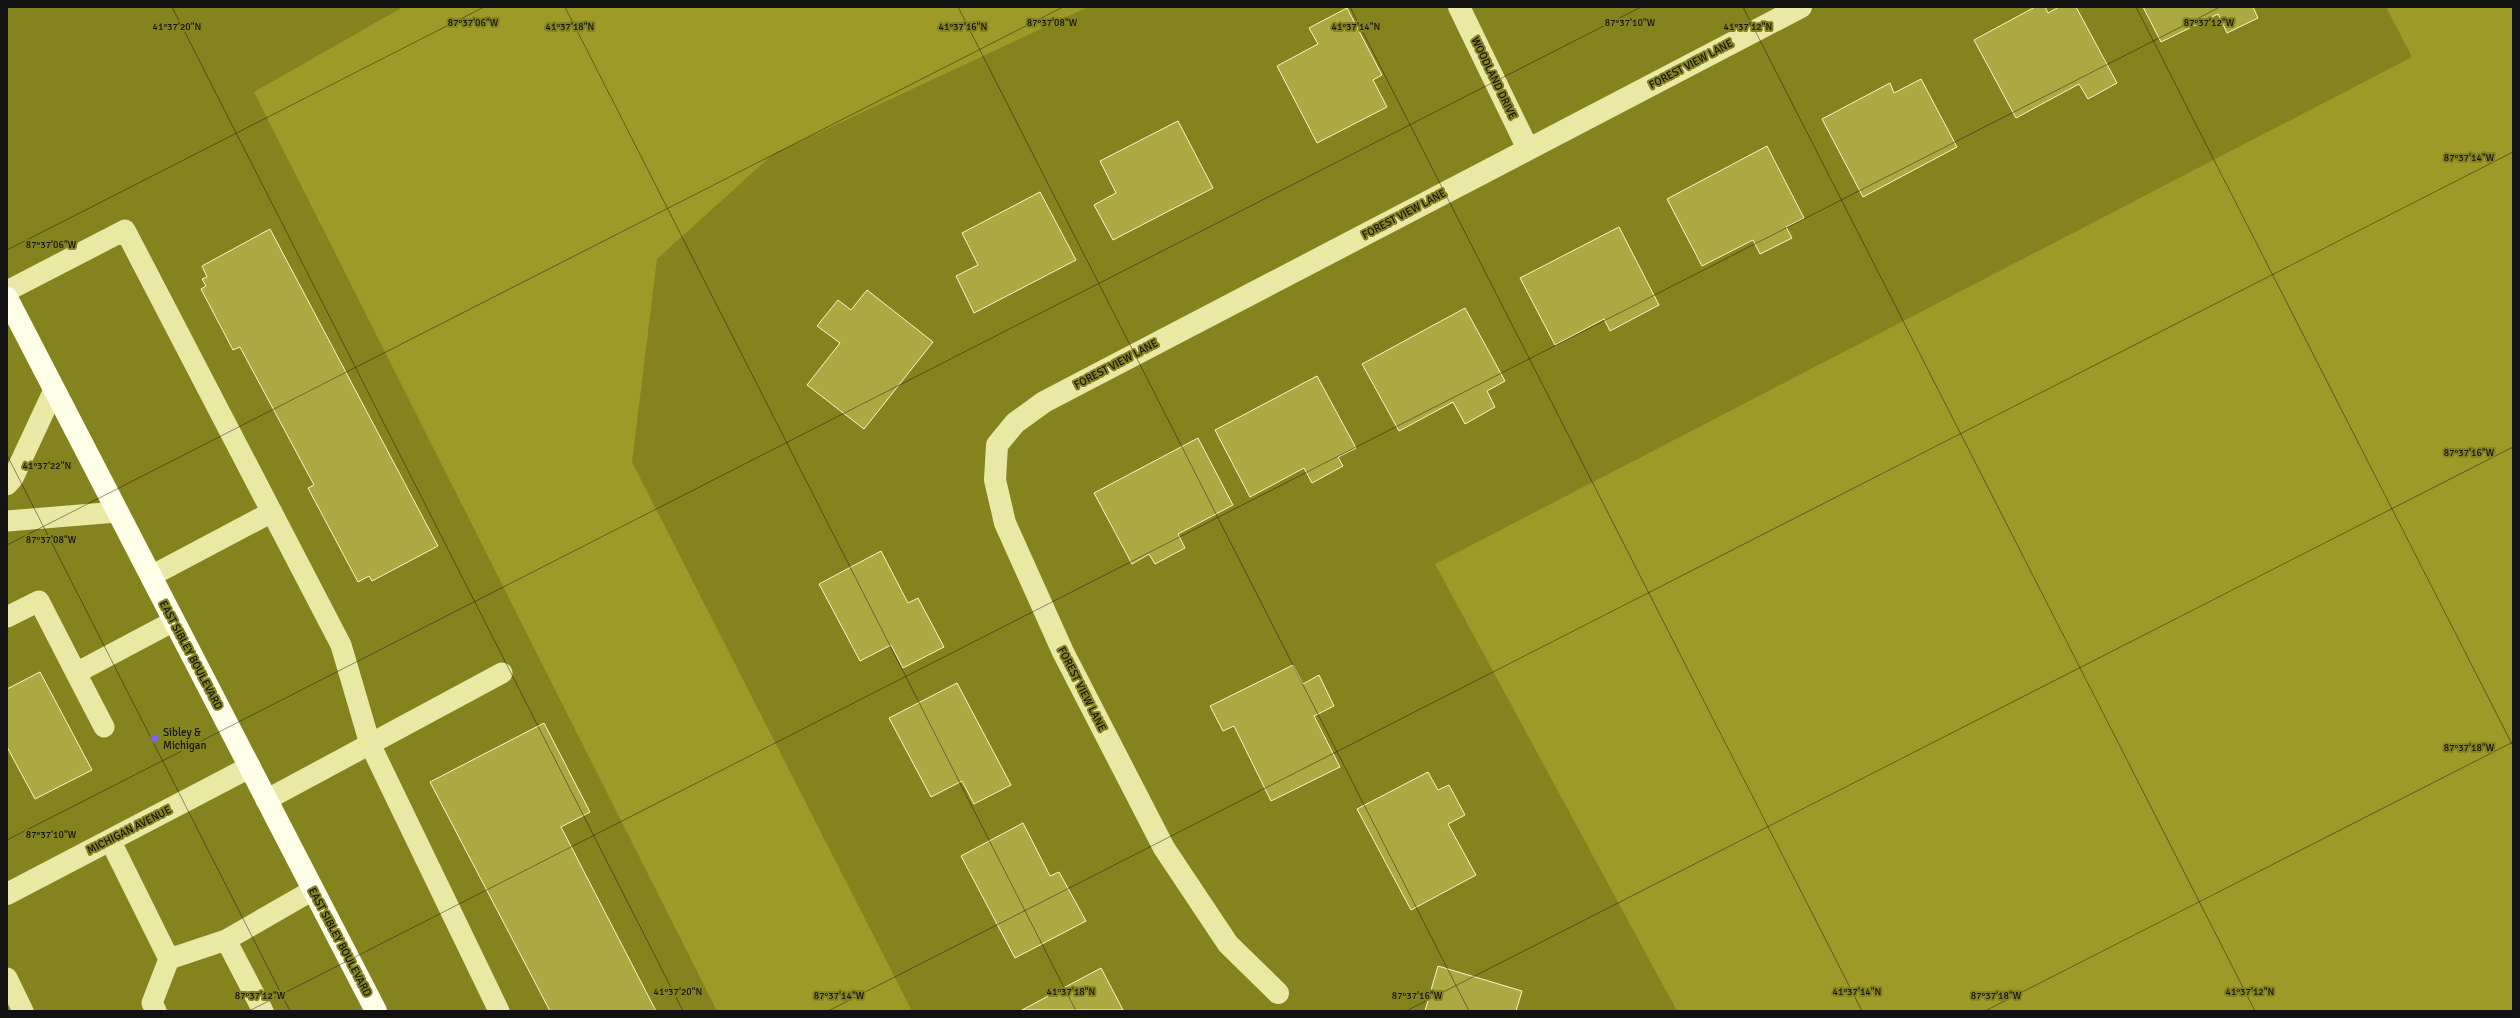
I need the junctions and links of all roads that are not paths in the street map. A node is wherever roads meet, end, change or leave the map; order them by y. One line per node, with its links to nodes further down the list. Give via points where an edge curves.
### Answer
1 (1459, 7): 3 (street, WOODLAND DRIVE)
2 (1801, 7): 3 (street, FOREST VIEW LANE)
3 (1528, 149): 26 (street, FOREST VIEW LANE, via 1044,402 1015,423 997,445 995,480 1005,523 1066,659 1164,848 1228,944)
4 (7, 291): 9 (lane, via 125,230)
5 (7, 298): 6 (main road, EAST SIBLEY BOULEVARD)
6 (54, 390): 7 (lane, via 13,478); 8 (main road, EAST SIBLEY BOULEVARD)
7 (7, 485)
8 (117, 512): 10 (lane); 11 (main road, EAST SIBLEY BOULEVARD)
9 (272, 512): 11 (lane); 17 (lane, via 341,645)
10 (7, 521)
11 (151, 576): 13 (main road, EAST SIBLEY BOULEVARD)
12 (7, 617): 14 (lane, via 39,601)
13 (174, 621): 14 (lane); 18 (main road, EAST SIBLEY BOULEVARD)
14 (76, 673): 16 (lane)
15 (502, 673): 17 (lane)
16 (104, 727)
17 (370, 744): 19 (lane); 31 (lane)
18 (250, 767): 19 (main road, EAST SIBLEY BOULEVARD); 20 (street, MICHIGAN AVENUE)
19 (266, 800): 21 (main road, EAST SIBLEY BOULEVARD)
20 (110, 840): 22 (street, MICHIGAN AVENUE); 24 (lane)
21 (313, 890): 23 (lane); 30 (main road, EAST SIBLEY BOULEVARD)
22 (7, 894)
23 (226, 940): 24 (lane); 29 (lane)
24 (169, 959): 28 (lane, via 152,1003)
25 (7, 978): 27 (lane)
26 (1278, 993)
27 (23, 1011)
28 (156, 1011)
29 (263, 1011)
30 (376, 1011)
31 (499, 1011)

